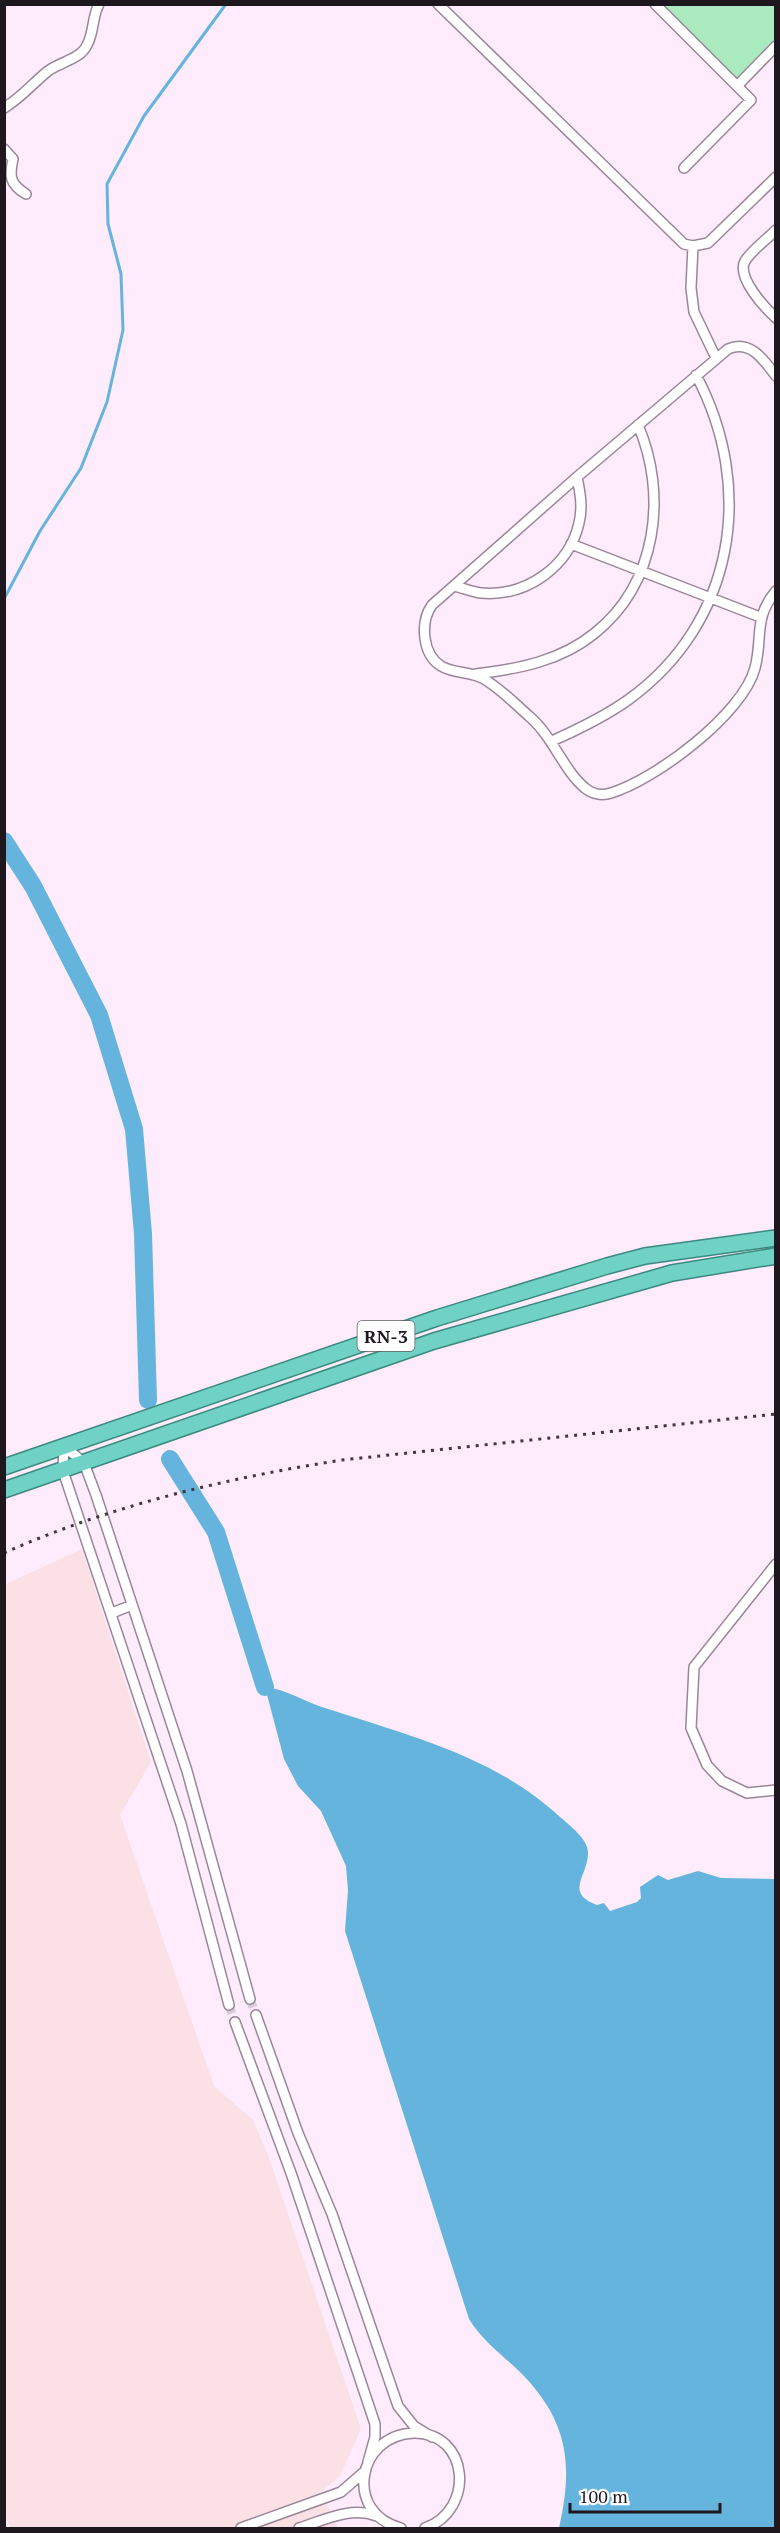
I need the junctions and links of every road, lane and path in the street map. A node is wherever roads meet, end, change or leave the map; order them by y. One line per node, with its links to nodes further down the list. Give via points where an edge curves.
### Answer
1 (99, 4): 6 (street, via 82,52 49,70)
2 (438, 4): 13 (street, via 677,238)
3 (655, 4): 5 (street)
4 (776, 46): 5 (street)
5 (737, 86): 9 (street, via 751,100)
6 (4, 108)
7 (4, 149): 8 (street)
8 (9, 162): 11 (street, via 11,183)
9 (684, 168)
10 (776, 177): 13 (street, via 714,239)
11 (26, 194)
12 (776, 230): 14 (street, via 743,269 749,285)
13 (693, 246): 15 (street, via 692,300 698,323)
14 (776, 318)
15 (716, 358): 16 (street); 17 (street, via 734,346 746,346)
16 (696, 375): 18 (street); 24 (street, via 723,440 729,479 730,519 725,558)
17 (776, 376)
18 (639, 425): 19 (street); 21 (street, via 652,465 656,497 653,528)
19 (577, 477): 20 (street, via 581,499 579,522); 22 (street)
20 (571, 544): 21 (street); 22 (street, via 555,567 533,583 508,592 480,593)
21 (641, 569): 24 (street); 26 (street, via 624,600 595,634 549,659)
22 (454, 586): 26 (street, via 428,611 425,637 441,666)
23 (776, 591): 25 (street)
24 (712, 596): 25 (street); 27 (street, via 691,635 663,669 630,699 592,723)
25 (760, 617): 27 (street, via 755,668 741,694 698,740 649,775 612,793 596,794 582,785)
26 (476, 674): 27 (street, via 537,723)
27 (552, 741)
28 (776, 1238): 30 (highway, RN-3, via 645,1256 607,1266 437,1318)
29 (776, 1256): 31 (highway, RN-3, via 672,1273 434,1341)
30 (64, 1446): 31 (street); 32 (highway, RN-3); 33 (street)
31 (84, 1463): 33 (highway, RN-3); 36 (street)
32 (7, 1465)
33 (63, 1471): 34 (highway, RN-3); 37 (street)
34 (4, 1490)
35 (776, 1564): 40 (street, via 694,1667 691,1728 707,1765 722,1782 747,1793)
36 (132, 1605): 37 (street); 38 (street)
37 (112, 1613): 39 (street)
38 (163, 1699): 39 (street); 41 (street)
39 (143, 1705): 42 (street)
40 (775, 1790)
41 (200, 1820): 42 (street); 43 (street)
42 (181, 1824): 44 (street)
43 (250, 1999)
44 (229, 2005)
45 (256, 2015): 47 (street, via 332,2214 398,2406 414,2426)
46 (236, 2022): 48 (street, via 375,2424)
47 (432, 2437): 48 (street, via 417,2433 395,2437 376,2449); 51 (street, via 448,2448 458,2464 461,2482 457,2501)
48 (368, 2462): 49 (street)
49 (364, 2472): 50 (street, via 366,2496); 52 (street, via 341,2492)
50 (378, 2517): 53 (street, via 344,2513); 54 (street)
51 (446, 2517): 55 (street); 56 (street)
52 (241, 2529)
53 (299, 2529)
54 (401, 2529)
55 (425, 2529)
56 (444, 2529)

